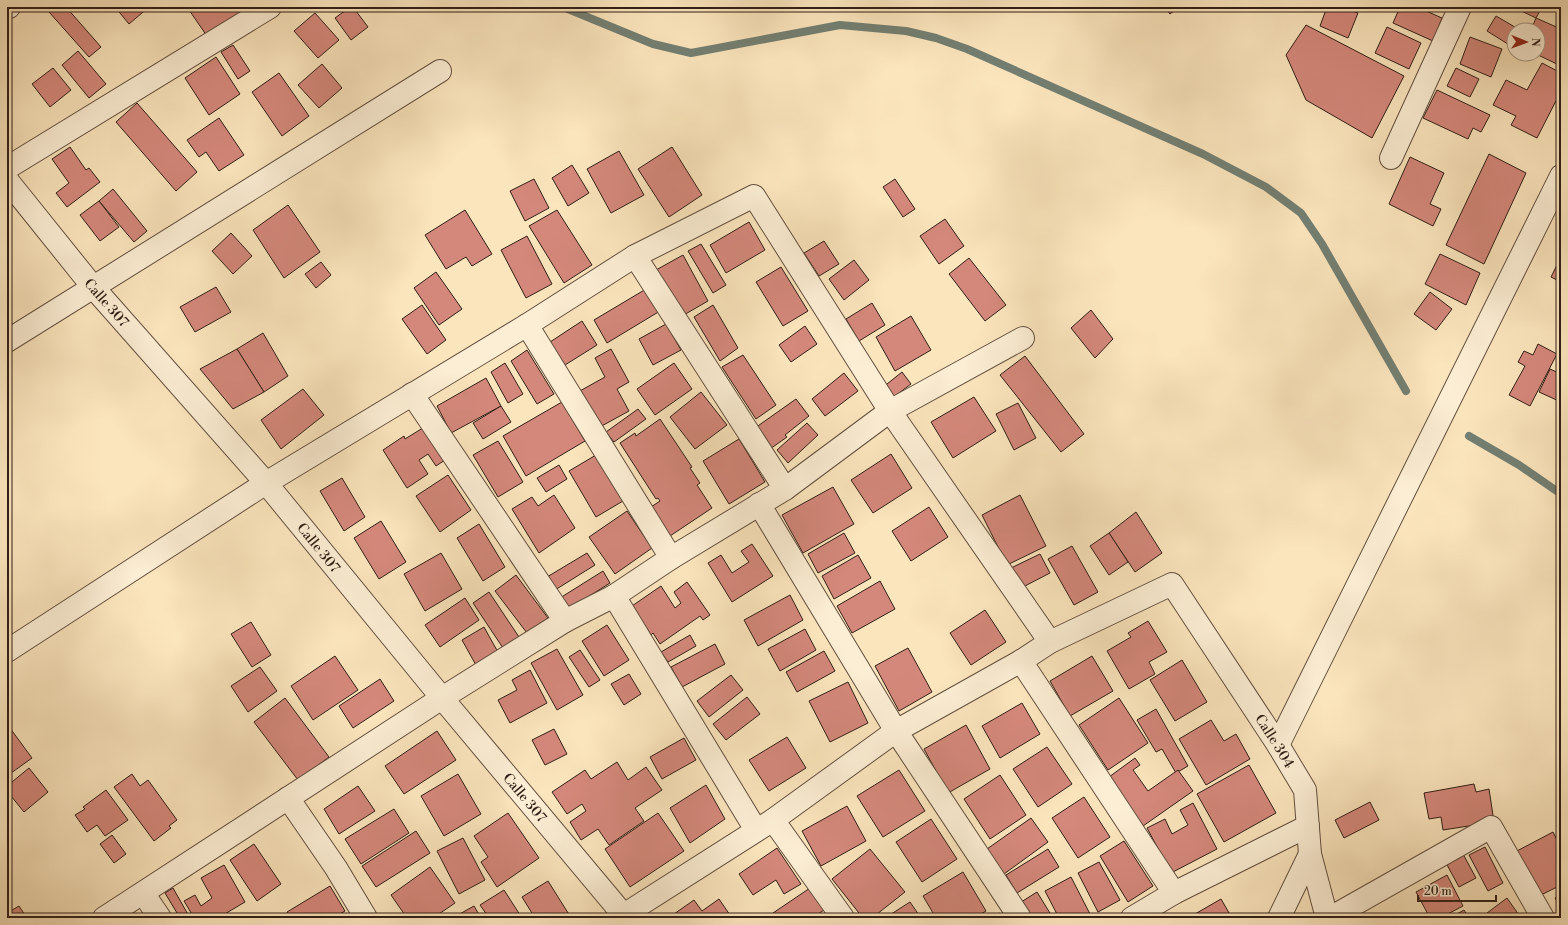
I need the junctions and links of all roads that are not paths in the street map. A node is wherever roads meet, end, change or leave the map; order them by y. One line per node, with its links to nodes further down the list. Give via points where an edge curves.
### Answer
1 (270, 7): 5 (street)
2 (1460, 7): 4 (street)
3 (440, 71): 10 (street)
4 (1391, 158)
5 (7, 168)
6 (1561, 176): 8 (street)
7 (7, 180): 10 (street, Calle 307)
8 (1556, 203): 27 (street)
9 (635, 256): 11 (street); 15 (street, via 754,196); 17 (street)
10 (92, 287): 13 (street); 16 (street, Calle 307)
11 (527, 324): 14 (street); 19 (street)
12 (1023, 338): 15 (street)
13 (7, 341)
14 (412, 394): 16 (street); 21 (street)
15 (890, 411): 17 (street); 22 (street)
16 (266, 483): 23 (street); 25 (street, Calle 307)
17 (785, 489): 18 (street)
18 (759, 504): 19 (street); 26 (street)
19 (670, 558): 20 (street)
20 (614, 596): 21 (street); 29 (street)
21 (565, 621): 25 (street)
22 (1050, 642): 24 (street); 27 (street, Calle 304, via 1172,584)
23 (7, 651)
24 (1021, 661): 26 (street); 33 (street)
25 (442, 698): 28 (street); 34 (street, Calle 307)
26 (896, 732): 29 (street); 39 (street)
27 (1278, 745): 30 (street, Calle 304, via 1305,790)
28 (288, 798): 32 (street); 37 (street, via 336,868)
29 (764, 825): 34 (street); 38 (street)
30 (1308, 826): 31 (street, Calle 304); 33 (street)
31 (1310, 854): 41 (street); 42 (street, Calle 304)
32 (143, 893): 35 (street); 36 (street)
33 (1174, 893): 40 (street)
34 (623, 917)
35 (104, 918)
36 (160, 918)
37 (366, 918)
38 (843, 918)
39 (1020, 918)
40 (1132, 918)
41 (1279, 918)
42 (1328, 918): 43 (street, via 1491,827)
43 (1543, 918)

